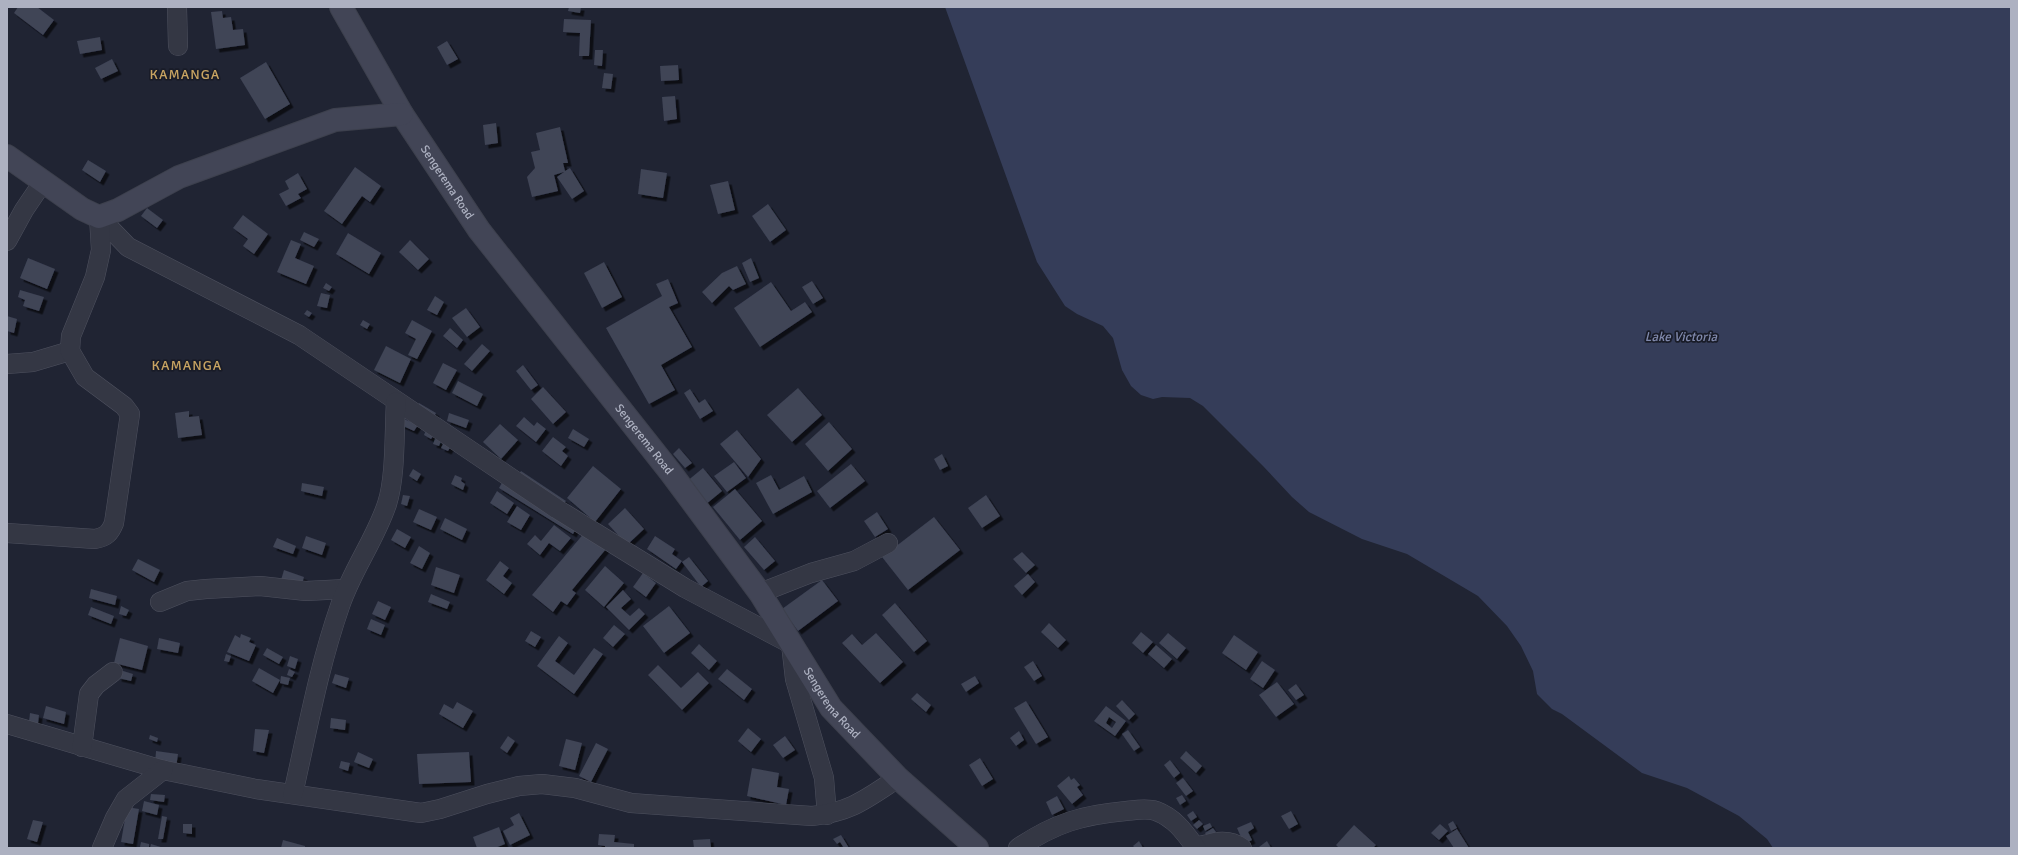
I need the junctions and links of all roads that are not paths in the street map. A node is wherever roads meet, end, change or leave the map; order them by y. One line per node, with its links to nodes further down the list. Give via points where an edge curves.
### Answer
1 (177, 7): 3 (street)
2 (340, 7): 4 (main road, Sengerema Road)
3 (178, 46)
4 (402, 114): 7 (main road, via 335,120 179,177 118,210); 15 (main road, Sengerema Road, via 479,230 670,473)
5 (7, 156): 6 (main road)
6 (43, 182): 7 (main road, via 82,209); 8 (street)
7 (99, 216): 9 (street, via 101,250 95,277 71,336); 11 (street, via 128,247 299,335)
8 (7, 241)
9 (70, 351): 10 (street, via 33,362); 12 (street, via 85,377 124,406 130,414 114,523 104,538 95,540)
10 (7, 364)
11 (396, 402): 14 (street, via 392,479 387,504); 17 (street, via 557,509 685,588)
12 (7, 533)
13 (888, 543): 15 (street, via 854,562 811,573)
14 (346, 588): 16 (street, via 306,591 260,586 206,589 187,591); 23 (street, via 313,704)
15 (760, 593): 17 (main road, Sengerema Road)
16 (160, 602)
17 (791, 644): 22 (main road, Sengerema Road, via 831,708); 24 (street, via 795,679 824,778)
18 (113, 672): 20 (street, via 89,694)
19 (7, 724): 20 (street)
20 (82, 747): 21 (street)
21 (163, 770): 23 (street); 25 (street, via 126,799)
22 (898, 778): 24 (street, via 853,807); 26 (main road, Sengerema Road)
23 (293, 794): 24 (street, via 420,813 519,786 542,784 575,788 631,803)
24 (827, 815)
25 (102, 848)
26 (976, 848)
27 (1018, 848): 28 (street, via 1046,830 1075,818 1146,810 1155,811 1171,819 1180,826)
28 (1196, 848): 29 (street, via 1217,841 1230,841)
29 (1242, 848)

